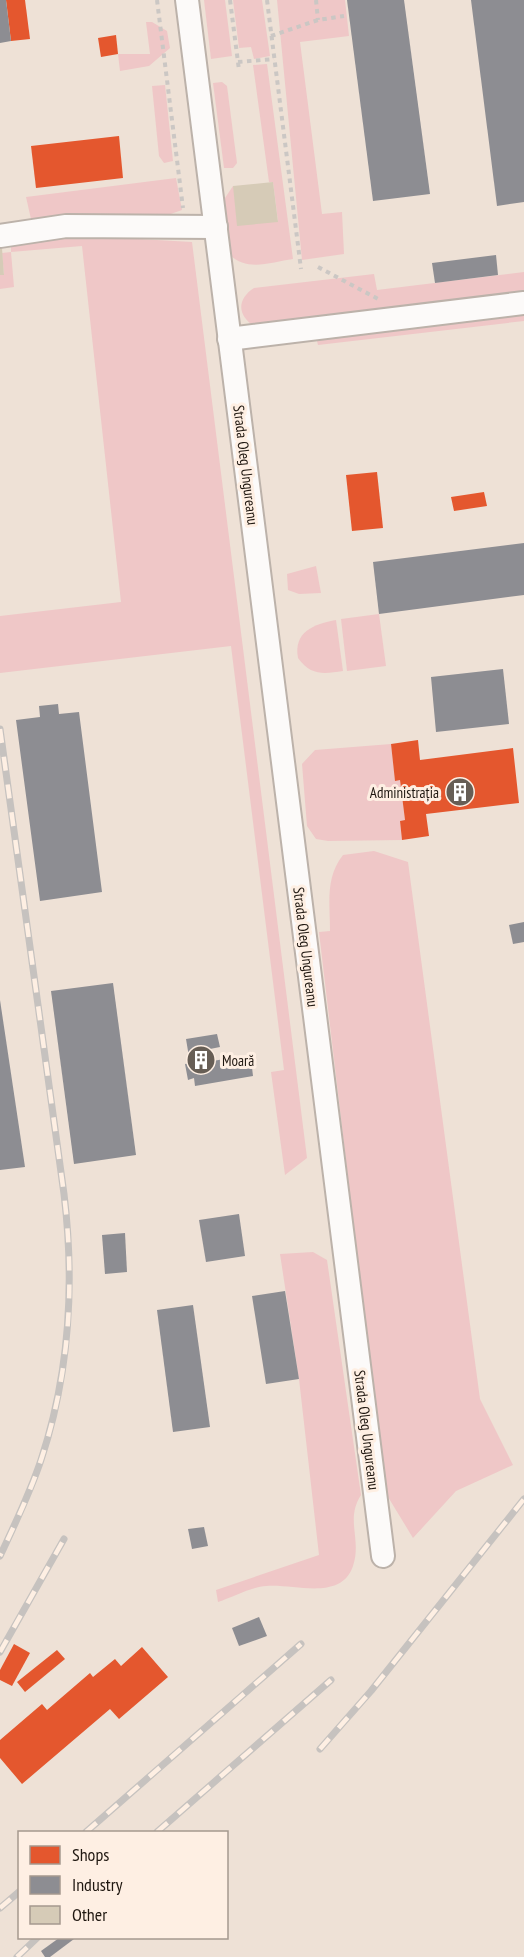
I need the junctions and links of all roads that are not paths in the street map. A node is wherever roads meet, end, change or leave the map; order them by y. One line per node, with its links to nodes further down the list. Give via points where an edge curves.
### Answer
1 (187, 0): 2 (street, Strada Oleg Ungureanu)
2 (216, 227): 3 (street, via 66,225); 5 (street, Strada Oleg Ungureanu)
3 (0, 236)
4 (524, 303): 5 (street)
5 (230, 339): 6 (street, Strada Oleg Ungureanu)
6 (383, 1556)

